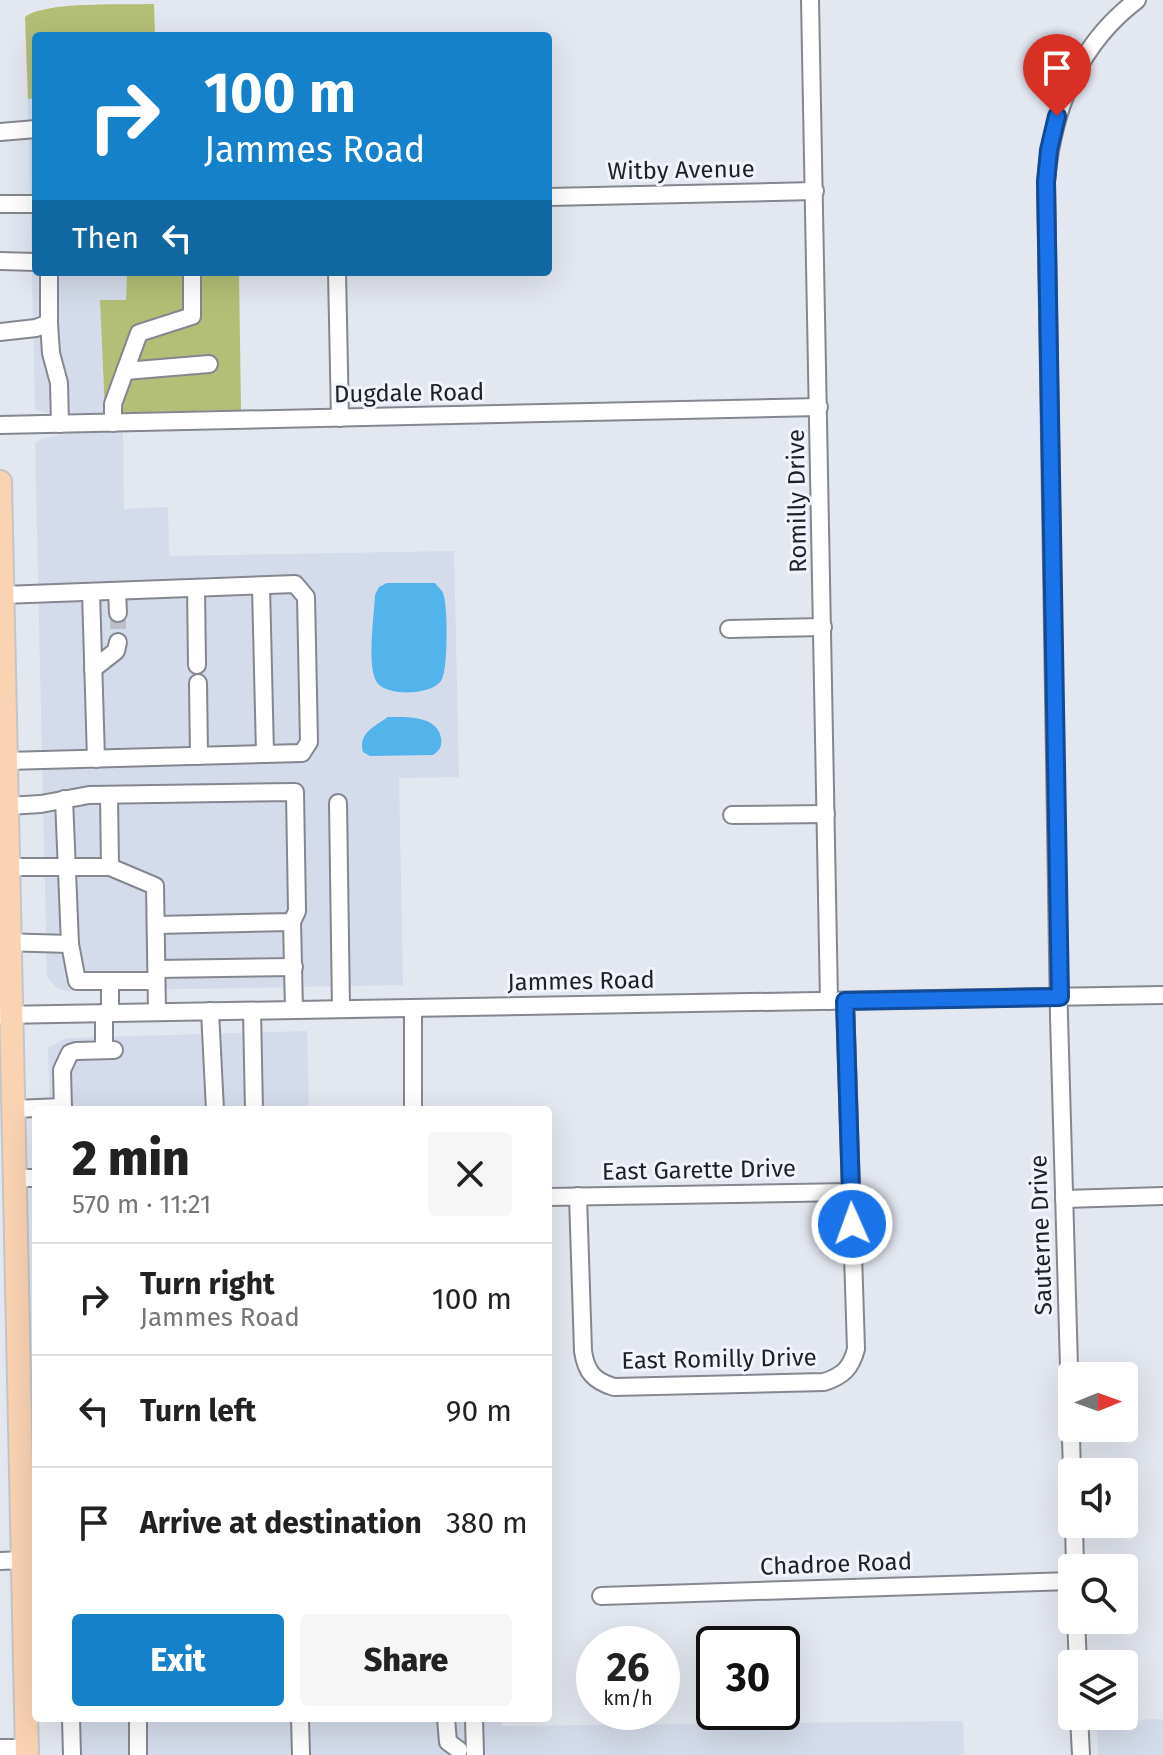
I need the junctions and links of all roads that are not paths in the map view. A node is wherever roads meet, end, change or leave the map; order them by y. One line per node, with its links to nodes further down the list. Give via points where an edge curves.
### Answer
1 (810, 0): 5 (street, Romilly Drive)
2 (1137, 0): 58 (street, Sauterne Drive, via 1099,38 1067,86 1046,182)
3 (32, 129): 4 (street)
4 (0, 132)
5 (815, 191): 6 (street, Witby Avenue); 18 (street, Romilly Drive)
6 (552, 197)
7 (0, 204): 8 (street)
8 (32, 204)
9 (0, 261): 10 (street)
10 (32, 262)
11 (49, 276): 14 (street)
12 (192, 276): 17 (street, via 192,316 139,333)
13 (337, 276): 19 (street)
14 (49, 323): 15 (street); 21 (street)
15 (0, 332)
16 (209, 364): 17 (street)
17 (125, 371): 20 (street, via 113,404)
18 (819, 407): 19 (street, Dugdale Road); 30 (street, Romilly Drive)
19 (340, 418): 20 (street, Dugdale Road)
20 (113, 423): 21 (street, Dugdale Road)
21 (60, 424): 22 (street, Dugdale Road)
22 (0, 425)
23 (0, 482): 26 (main road)
24 (261, 586): 25 (street); 37 (street); 37 (street, via 295,584 306,597 309,742 302,753)
25 (196, 588): 27 (street); 33 (street)
26 (2, 590): 28 (street); 36 (main road)
27 (117, 591): 28 (street); 29 (street)
28 (91, 592): 34 (street)
29 (118, 613)
30 (823, 627): 31 (street); 45 (street, Romilly Drive)
31 (729, 629)
32 (118, 642): 34 (street, via 116,651)
33 (197, 665)
34 (93, 669): 39 (street)
35 (198, 683): 38 (street)
36 (3, 733): 40 (main road)
37 (265, 754): 38 (street)
38 (199, 756): 39 (street)
39 (96, 759): 40 (street)
40 (6, 761): 44 (main road)
41 (109, 795): 42 (street); 47 (street); 50 (street, via 295,792 297,911)
42 (64, 799): 44 (street); 48 (street)
43 (338, 803): 61 (street)
44 (7, 806): 49 (main road)
45 (826, 814): 46 (street); 59 (street, Romilly Drive)
46 (732, 815)
47 (110, 867): 48 (street); 51 (street, via 155,886)
48 (67, 868): 49 (street); 53 (street)
49 (6, 876): 52 (main road)
50 (292, 922): 51 (street); 54 (street)
51 (156, 925): 55 (street)
52 (5, 943): 53 (street); 67 (main road)
53 (70, 944): 56 (street, via 77,981)
54 (294, 967): 55 (street); 62 (street)
55 (156, 975): 56 (street); 65 (street)
56 (110, 981): 66 (street)
57 (1163, 995): 58 (street, Jammes Road)
58 (1060, 997): 59 (street, Jammes Road); 80 (street, Sauterne Drive)
59 (837, 1001): 60 (street, Jammes Road); 76 (street, Romilly Drive)
60 (413, 1008): 61 (street, Jammes Road); 72 (street)
61 (341, 1009): 62 (street, Jammes Road)
62 (294, 1010): 64 (street, Jammes Road)
63 (210, 1011): 64 (street, Jammes Road); 65 (street, Jammes Road); 70 (street)
64 (252, 1011): 71 (street)
65 (157, 1012): 66 (street, Jammes Road)
66 (107, 1013): 67 (street, Jammes Road); 69 (street, via 109,1050 70,1053 62,1070)
67 (6, 1015): 68 (main road)
68 (6, 1072): 73 (main road)
69 (63, 1106)
70 (215, 1106)
71 (254, 1106)
72 (413, 1106)
73 (13, 1109): 74 (street); 75 (main road)
74 (32, 1109)
75 (16, 1171): 81 (main road)
76 (851, 1192): 77 (street, East Garette Drive); 83 (street, Romilly Drive, via 856,1349)
77 (578, 1196): 79 (street, East Garette Drive); 83 (street, East Romilly Drive, via 583,1351 599,1383 614,1387 824,1382)
78 (1163, 1196): 80 (street)
79 (552, 1197)
80 (1064, 1199): 85 (street, Sauterne Drive)
81 (9, 1291): 82 (main road)
82 (27, 1366): 84 (main road)
83 (847, 1370)
84 (28, 1450): 86 (main road)
85 (1072, 1458)
86 (29, 1522): 87 (main road)
87 (23, 1560): 88 (street); 91 (main road)
88 (0, 1561)
89 (1058, 1581): 90 (street, Chadroe Road)
90 (601, 1596)
91 (31, 1661): 92 (main road)
92 (31, 1715): 100 (main road)
93 (71, 1722): 102 (street)
94 (138, 1722): 103 (street)
95 (300, 1722): 104 (street)
96 (446, 1722): 101 (street, via 448,1742)
97 (473, 1722): 101 (street)
98 (1080, 1730): 105 (street)
99 (0, 1748): 100 (street)
100 (27, 1752)
101 (467, 1752)
102 (72, 1755)
103 (138, 1755)
104 (301, 1755)
105 (1081, 1755)

